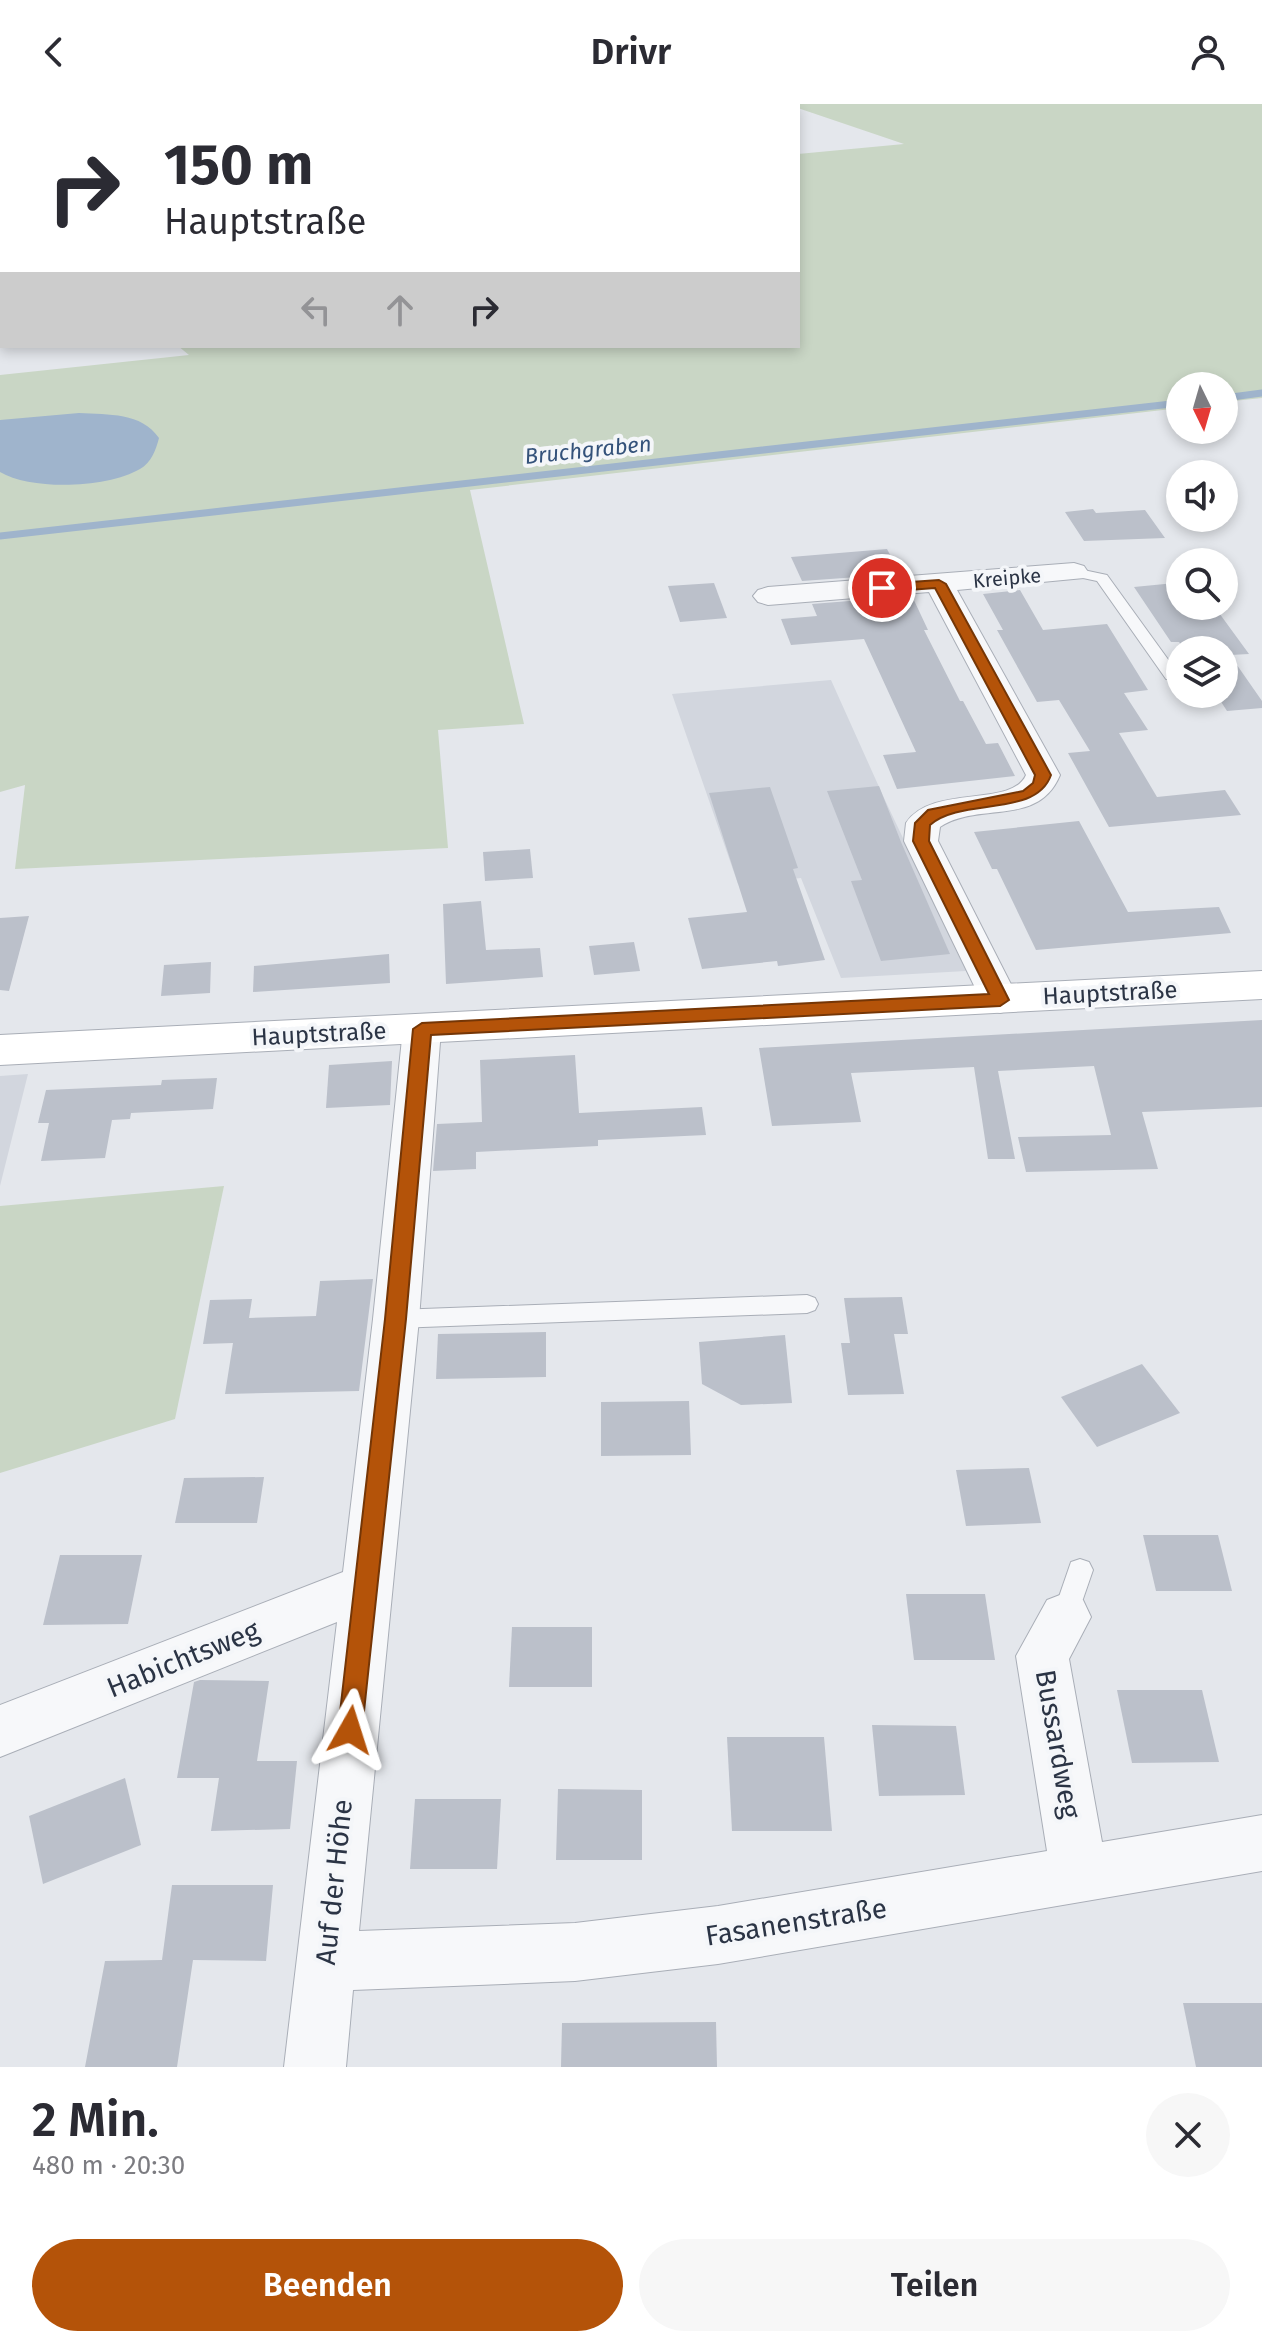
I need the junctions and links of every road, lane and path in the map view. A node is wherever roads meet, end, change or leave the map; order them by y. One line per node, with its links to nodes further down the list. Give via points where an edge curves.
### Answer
1 (1074, 572): 2 (street, Kreipke); 4 (lane, via 1102,578)
2 (939, 584): 3 (street, Kreipke); 6 (street, Kreipke, via 1043,775 1028,794 956,807 923,823 921,841)
3 (768, 596)
4 (1166, 668)
5 (1262, 985): 6 (main road, Hauptstraße)
6 (1000, 1000): 7 (main road, Hauptstraße)
7 (422, 1029): 8 (main road, Hauptstraße); 10 (street, Auf der Höhe)
8 (0, 1050)
9 (807, 1304): 10 (lane)
10 (396, 1319): 11 (street, Auf der Höhe)
11 (366, 1587): 13 (street, Habichtsweg); 16 (street, Auf der Höhe)
12 (1072, 1593): 15 (street, Bussardweg, via 1042,1656)
13 (0, 1731)
14 (1262, 1843): 15 (street, Fasanenstraße)
15 (1080, 1876): 16 (street, Fasanenstraße, via 589,1951)
16 (326, 1962): 17 (street, Auf der Höhe)
17 (315, 2067)

